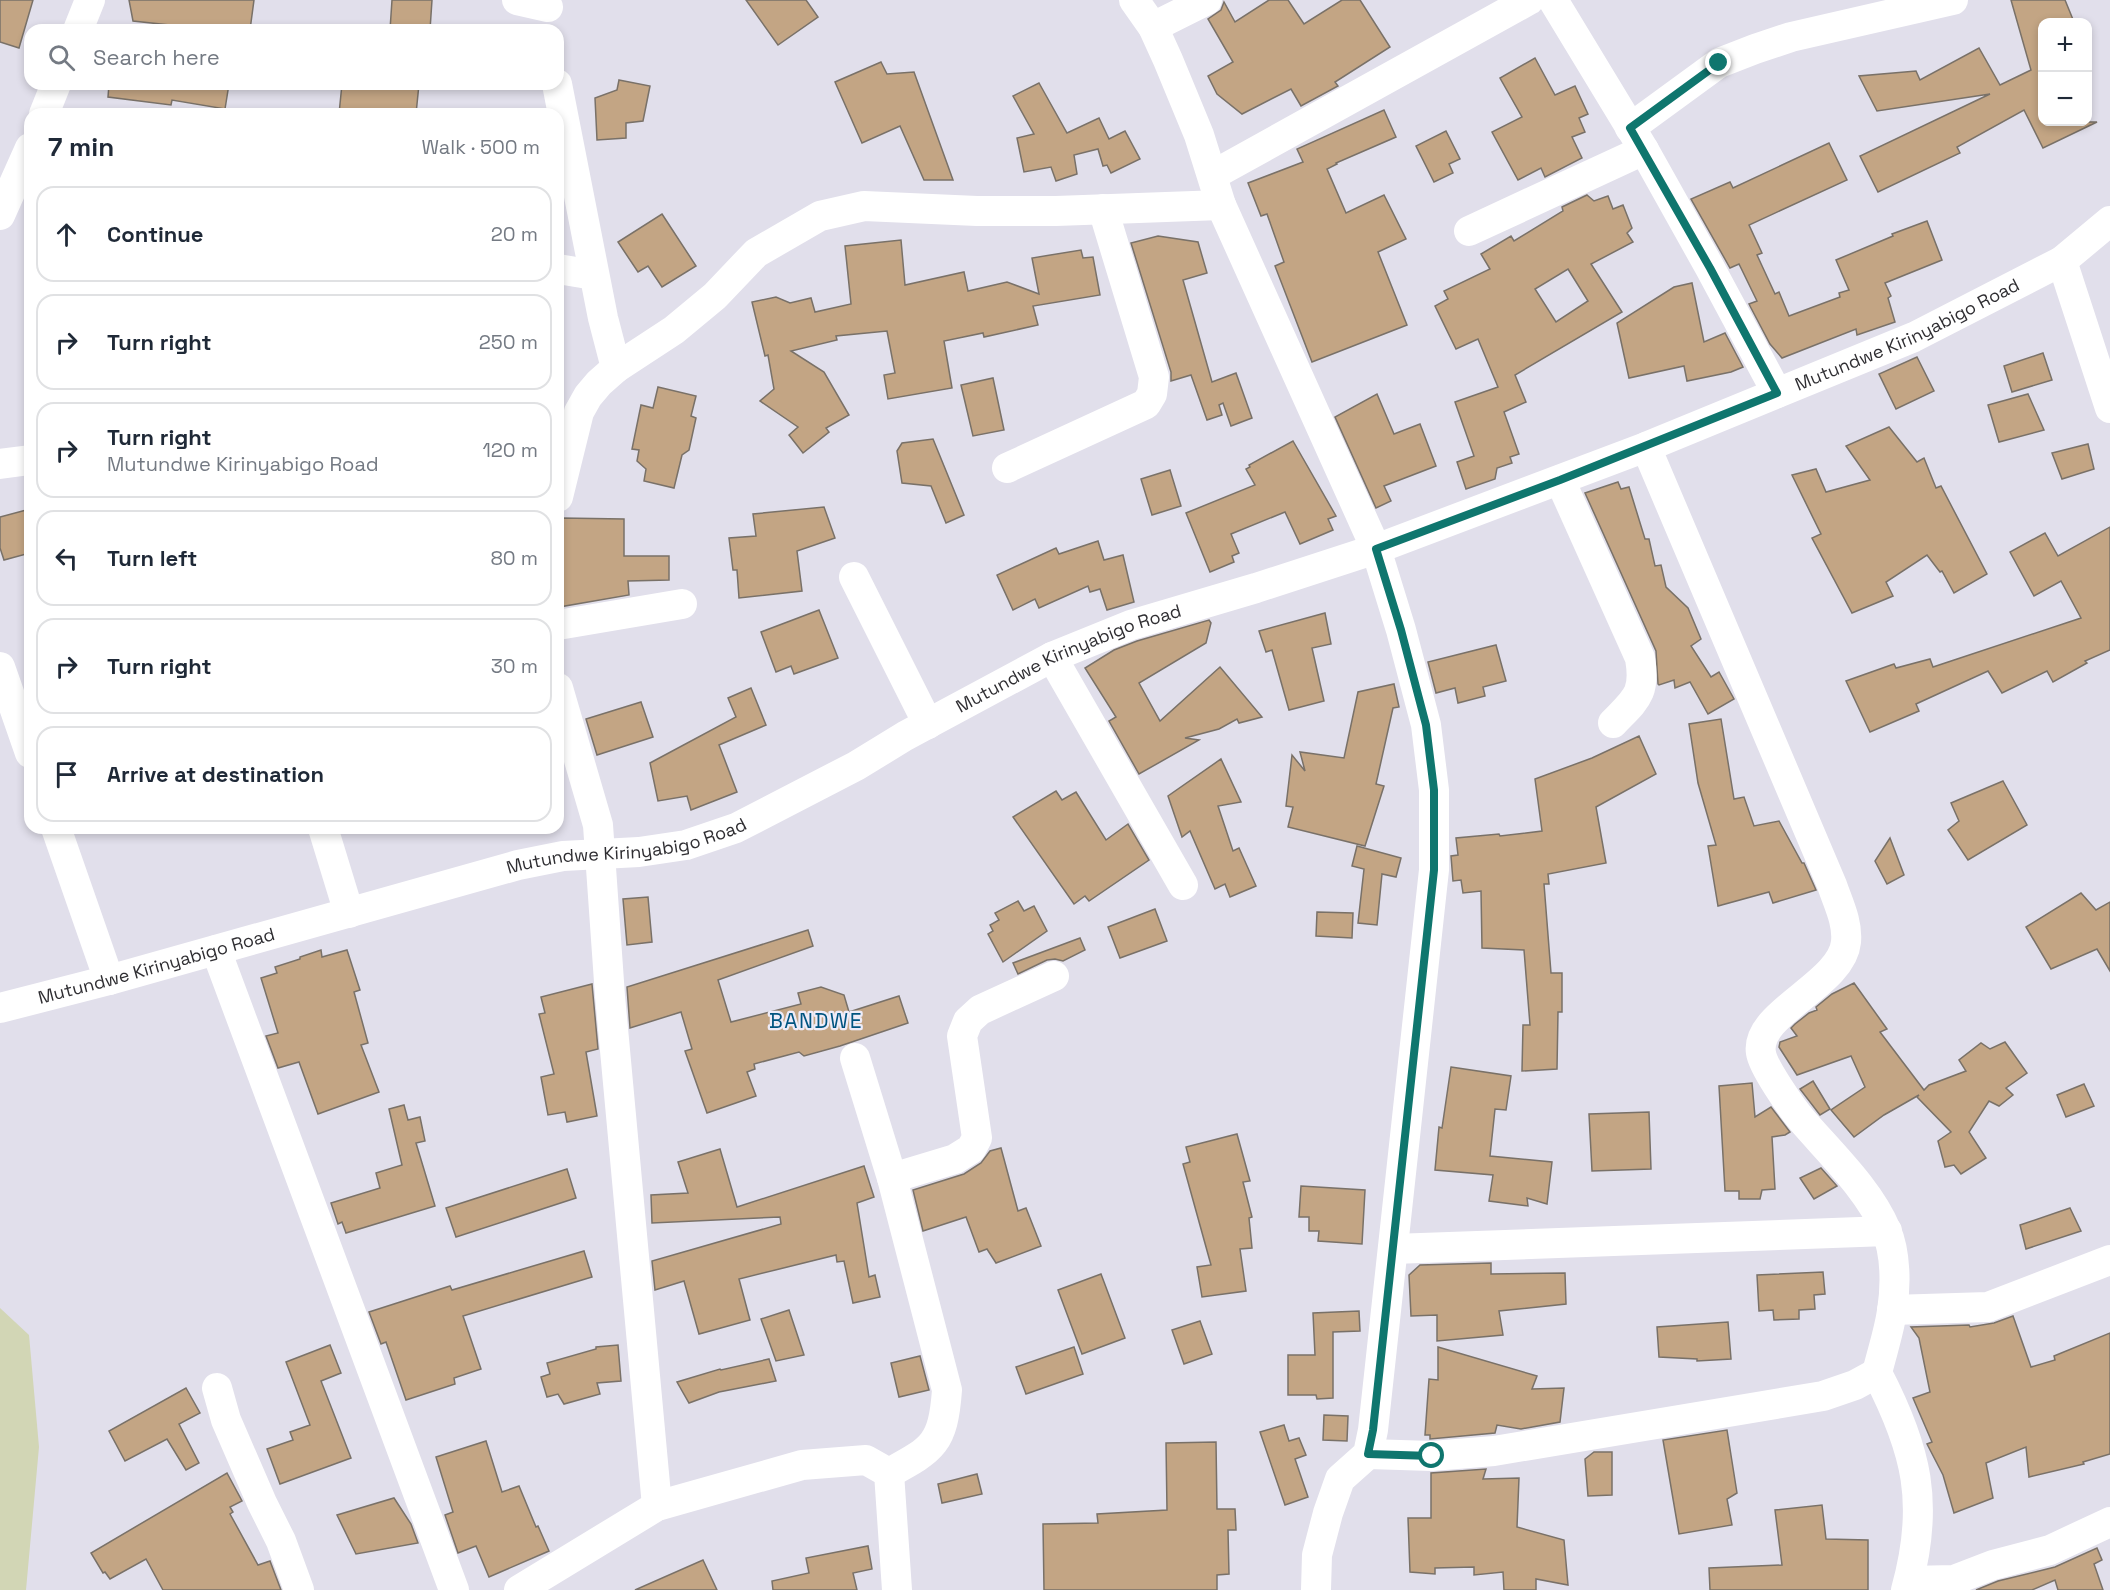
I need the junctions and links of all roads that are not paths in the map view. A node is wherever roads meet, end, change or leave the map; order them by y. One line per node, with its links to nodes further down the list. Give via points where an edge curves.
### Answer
1 (90, 0): 9 (street)
2 (518, 0): 8 (street)
3 (1134, 0): 10 (street)
4 (1207, 0): 10 (street)
5 (1529, 0): 17 (street)
6 (1553, 0): 16 (street)
7 (1953, 0): 16 (street, via 1791,37 1719,63)
8 (549, 12)
9 (80, 24)
10 (1153, 27): 17 (street)
11 (54, 90): 13 (street)
12 (558, 90): 14 (street)
13 (46, 108)
14 (562, 108)
15 (564, 120): 26 (street)
16 (1637, 139): 23 (street); 28 (street)
17 (1213, 175): 19 (street)
18 (23, 183): 21 (street)
19 (1221, 205): 20 (street); 37 (street)
20 (1103, 209): 27 (street, via 977,211 864,206 820,216 756,253 716,296 674,330); 35 (street, via 1154,377 1152,394 1146,404)
21 (0, 215)
22 (2110, 221): 24 (street, Mutundwe Kirinyabigo Road)
23 (1469, 231)
24 (2062, 261): 28 (street, Mutundwe Kirinyabigo Road, via 1914,337); 29 (street)
25 (564, 270): 26 (street)
26 (594, 275): 27 (street)
27 (616, 368): 30 (street)
28 (1777, 393): 31 (street, Mutundwe Kirinyabigo Road)
29 (2110, 408)
30 (569, 409): 32 (street)
31 (1646, 447): 36 (street, Mutundwe Kirinyabigo Road); 58 (street, via 1845,922 1846,943 1841,959 1777,1018 1765,1033 1761,1056 1786,1101 1870,1200)
32 (564, 449)
33 (24, 461): 34 (street)
34 (0, 464)
35 (1007, 468)
36 (1560, 480): 37 (street, Mutundwe Kirinyabigo Road); 44 (street, via 1640,658 1643,675 1638,698)
37 (1376, 549): 41 (street, Mutundwe Kirinyabigo Road, via 1131,625); 59 (street, via 1426,725 1434,790 1434,870)
38 (854, 577): 45 (street)
39 (682, 604): 40 (street)
40 (564, 624)
41 (1052, 657): 45 (street, Mutundwe Kirinyabigo Road); 50 (street)
42 (0, 667): 46 (street)
43 (564, 706): 49 (street, via 591,794)
44 (1613, 723)
45 (928, 724): 49 (street, Mutundwe Kirinyabigo Road, via 736,828 686,845)
46 (24, 736)
47 (58, 834): 54 (street)
48 (325, 834): 51 (street)
49 (600, 854): 51 (street, Mutundwe Kirinyabigo Road, via 518,865); 66 (street)
50 (1183, 885)
51 (349, 913): 52 (street, Mutundwe Kirinyabigo Road)
52 (216, 950): 54 (street, Mutundwe Kirinyabigo Road); 70 (street)
53 (1054, 976): 57 (street, via 980,1010 968,1021 962,1036 977,1138 971,1149 955,1159)
54 (109, 980): 55 (street, Mutundwe Kirinyabigo Road)
55 (0, 1008)
56 (855, 1058): 57 (street)
57 (892, 1178): 65 (street, via 947,1390 938,1436 924,1454)
58 (1887, 1231): 59 (street); 61 (street, via 1893,1258)
59 (1393, 1249): 64 (street)
60 (2110, 1260): 61 (street, via 1988,1307)
61 (1892, 1310): 62 (street)
62 (1877, 1373): 64 (street, via 1823,1396 1558,1441 1432,1456); 68 (street, via 1897,1412 1914,1464 1919,1503 1917,1545)
63 (217, 1388): 69 (street, via 226,1420)
64 (1368, 1454): 73 (street, via 1340,1479 1317,1555)
65 (888, 1473): 66 (street, via 866,1461 802,1465); 72 (street)
66 (657, 1506): 71 (street)
67 (2110, 1522): 68 (street, via 2050,1550 1954,1580)
68 (1907, 1586)
69 (299, 1590)
70 (454, 1590)
71 (520, 1590)
72 (897, 1590)
73 (1316, 1590)

